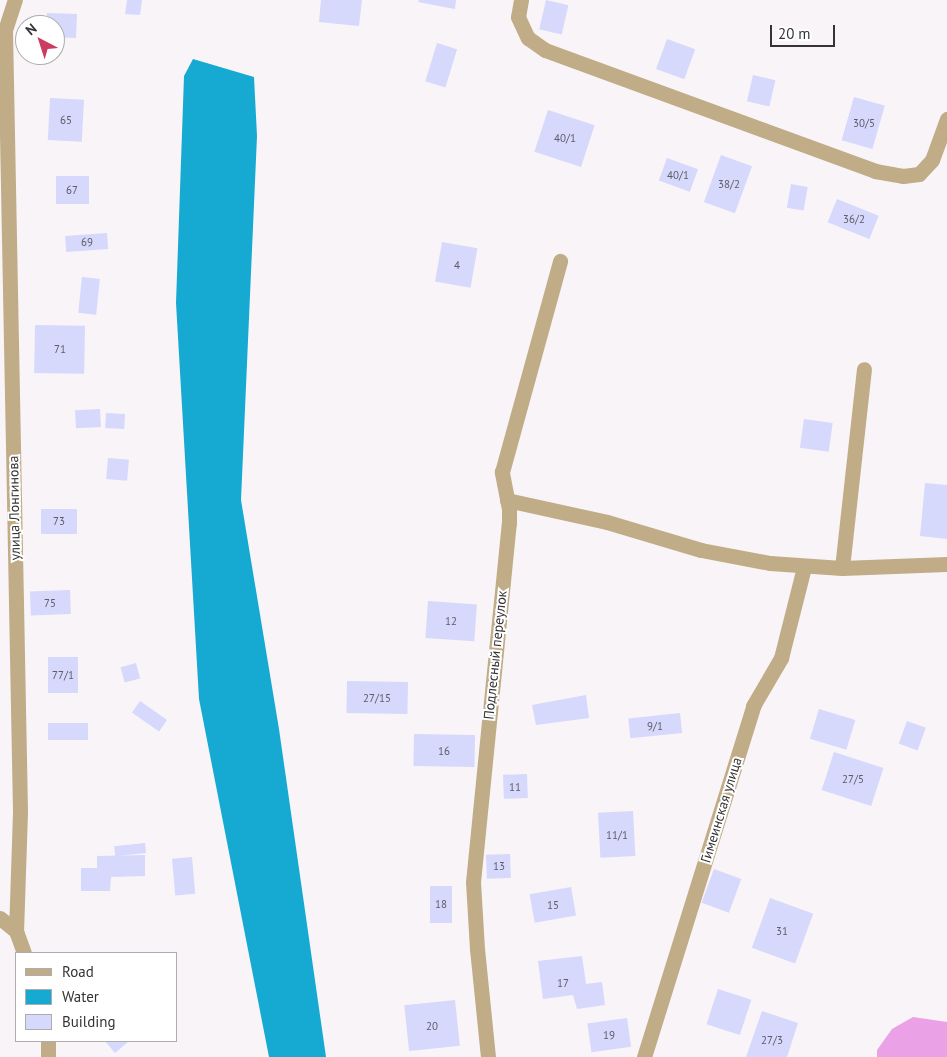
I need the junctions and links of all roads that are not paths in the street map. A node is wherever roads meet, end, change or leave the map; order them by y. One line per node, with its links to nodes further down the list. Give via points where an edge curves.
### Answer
1 (15, 0): 3 (street, улица Лонгинова)
2 (521, 0): 4 (street, via 518,17 528,38 545,50 875,171 903,176 919,174 932,160)
3 (2, 31): 12 (street, улица Лонгинова, via 20,812)
4 (947, 119)
5 (560, 261): 7 (street, Подлесный переулок, via 503,461 502,479)
6 (864, 369): 10 (street)
7 (507, 500): 9 (street, via 607,522 701,550); 16 (street, Подлесный переулок, via 509,523 473,882)
8 (947, 564): 10 (street)
9 (804, 567): 10 (street); 17 (street, Гимеинская улица, via 781,658 753,706)
10 (842, 568)
11 (0, 918): 12 (street)
12 (16, 931): 13 (street, улица Лонгинова)
13 (24, 952)
14 (48, 1042): 15 (street)
15 (48, 1057)
16 (488, 1057)
17 (644, 1057)

